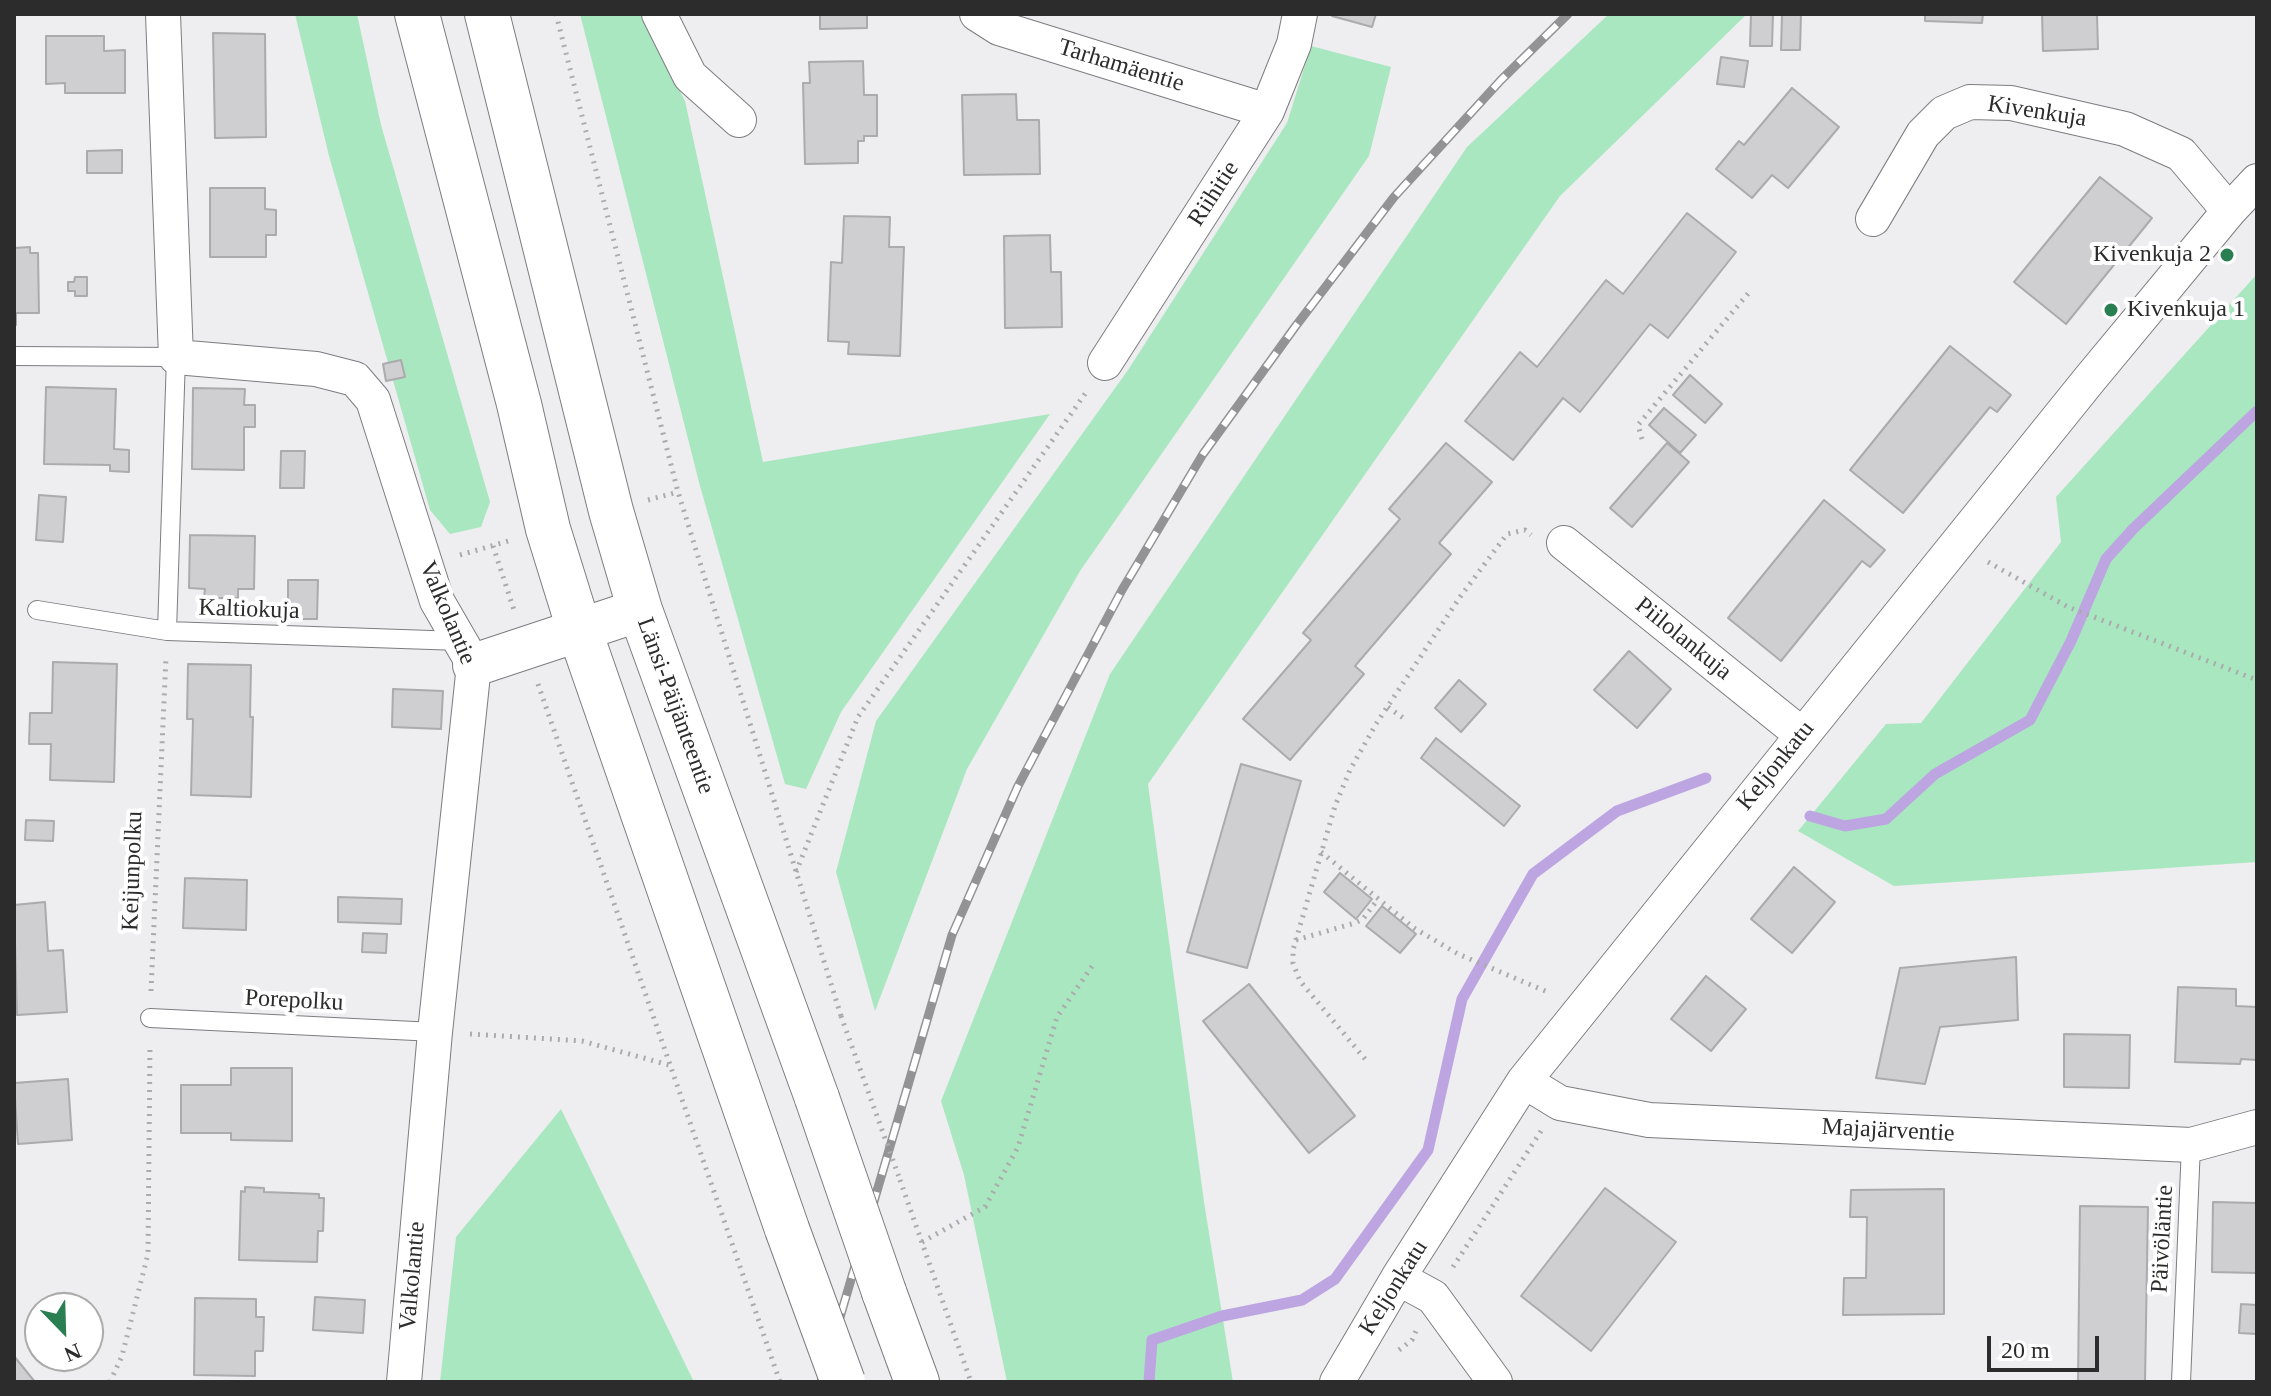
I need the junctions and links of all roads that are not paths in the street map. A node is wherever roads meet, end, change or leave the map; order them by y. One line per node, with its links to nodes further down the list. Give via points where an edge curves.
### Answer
1 (163, 14): 13 (street)
2 (417, 14): 18 (main road, via 548,529)
3 (487, 14): 17 (main road, Länsi-Päijänteentie)
4 (659, 14): 8 (street, via 690,76)
5 (977, 14): 7 (street, Tarhamäentie, via 999,28)
6 (1300, 14): 7 (street, Riihitie)
7 (1267, 111): 14 (street, Riihitie)
8 (739, 120)
9 (2257, 181): 10 (street, Keljonkatu)
10 (2229, 211): 11 (street, Kivenkuja, via 2181,154 2125,129 2011,103 1970,102 1944,113 1923,134); 21 (street, Keljonkatu)
11 (1873, 219)
12 (14, 356): 13 (lane)
13 (176, 357): 19 (lane); 20 (street, Valkolantie, via 316,369 355,379 373,400 437,601)
14 (1105, 363)
15 (1549, 540): 21 (street, Piilolankuja)
16 (37, 610): 19 (lane, Kaltiokuja)
17 (640, 610): 18 (street); 30 (main road, Länsi-Päijänteentie, bridge)
18 (579, 629): 20 (street, via 526,647); 29 (main road, bridge)
19 (167, 631): 20 (lane, Kaltiokuja)
20 (467, 653): 23 (street, Valkolantie)
21 (1801, 734): 24 (street, Keljonkatu)
22 (150, 1018): 23 (lane, Porepolku)
23 (435, 1032): 28 (street, Valkolantie)
24 (1524, 1081): 26 (street, Majajärventie, via 1560,1103 1649,1120); 27 (street, Keljonkatu)
25 (2257, 1127): 26 (street, Majajärventie)
26 (2191, 1145): 33 (lane, Päivöläntie)
27 (1398, 1278): 31 (street, Keljonkatu); 32 (street, via 1433,1297)
28 (404, 1382)
29 (843, 1382)
30 (917, 1382)
31 (1337, 1382)
32 (1495, 1382)
33 (2181, 1382)

